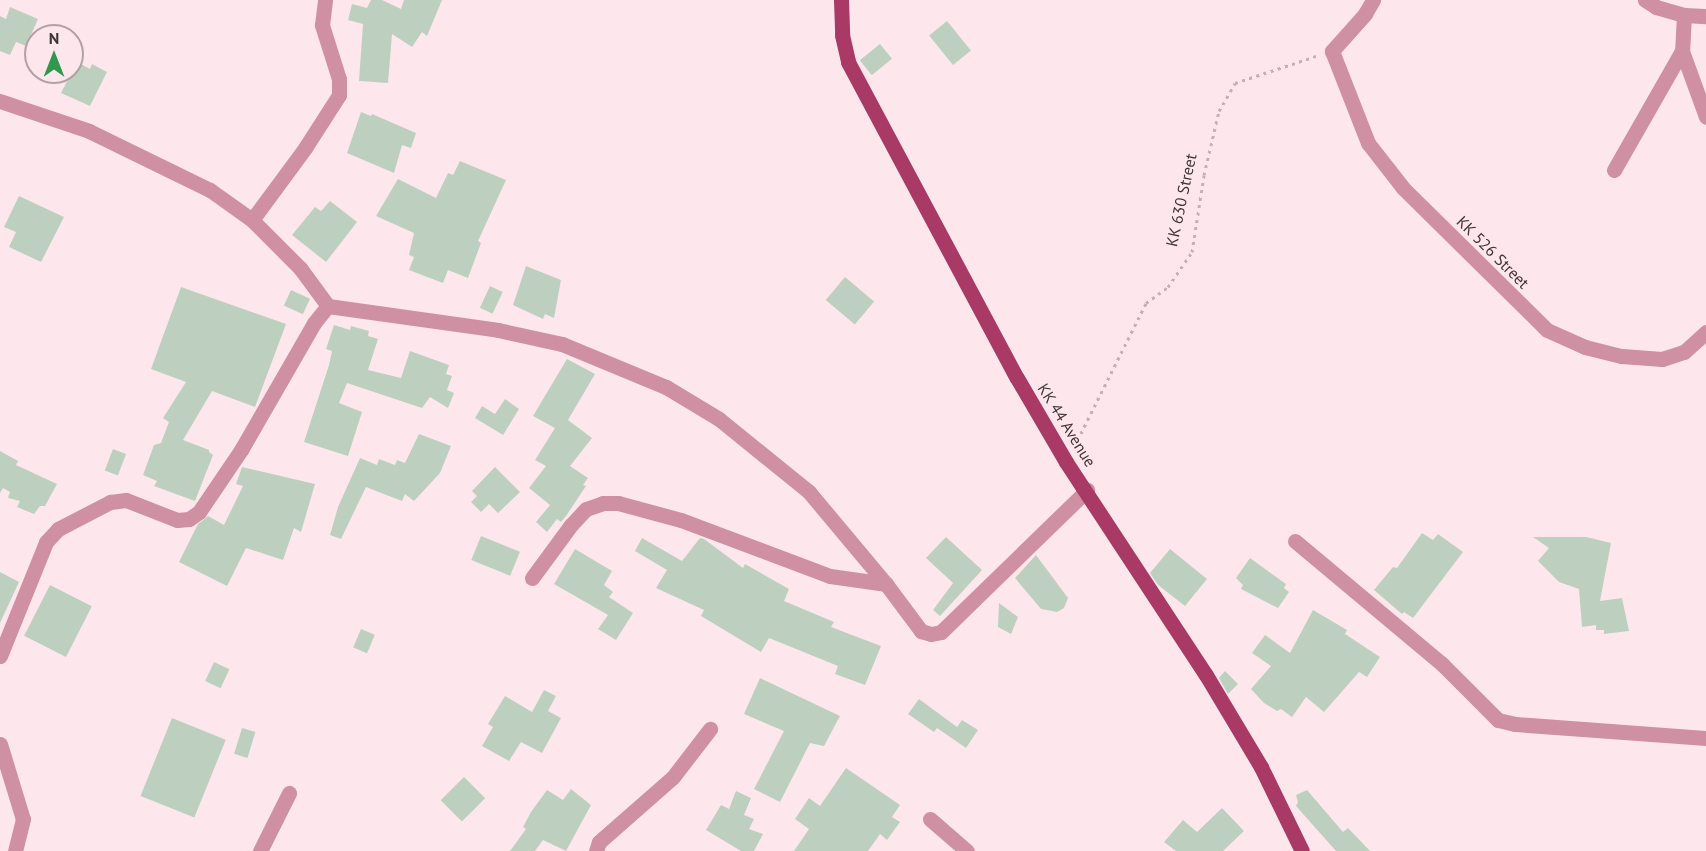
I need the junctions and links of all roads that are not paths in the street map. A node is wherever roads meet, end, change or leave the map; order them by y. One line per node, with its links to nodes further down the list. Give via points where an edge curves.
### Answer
1 (326, 0): 11 (street, via 322,25 339,79 339,95)
2 (841, 0): 14 (main road, KK 44 Avenue, via 848,62 1017,378)
3 (1373, 0): 13 (street, KK 526 Street, via 1332,51 1368,143 1403,188 1547,330 1586,347 1622,356 1662,359 1684,352)
4 (1645, 0): 5 (street)
5 (1684, 15): 6 (street); 7 (street)
6 (1706, 16)
7 (1682, 51): 9 (street); 10 (street)
8 (0, 101): 11 (street, via 89,130 210,190)
9 (1706, 117)
10 (1614, 170)
11 (252, 220): 12 (street, via 300,268)
12 (328, 306): 17 (street, via 498,330 562,344 666,387 719,419 809,492); 18 (street, via 199,512 189,519 177,520 126,500 110,502 58,529 46,542)
13 (1706, 332)
14 (1087, 490): 17 (street, via 941,632 921,631); 28 (main road, KK 44 Avenue, via 1261,767)
15 (1295, 541): 20 (street, via 1442,664 1498,720)
16 (532, 578): 17 (street, via 586,509 618,503 681,520 830,576)
17 (886, 584)
18 (0, 656)
19 (710, 729): 26 (street, via 673,777 599,842)
20 (1706, 738)
21 (0, 744): 24 (street, via 23,819)
22 (289, 793): 25 (street)
23 (930, 819): 27 (street)
24 (15, 851)
25 (260, 851)
26 (596, 851)
27 (967, 851)
28 (1302, 851)

